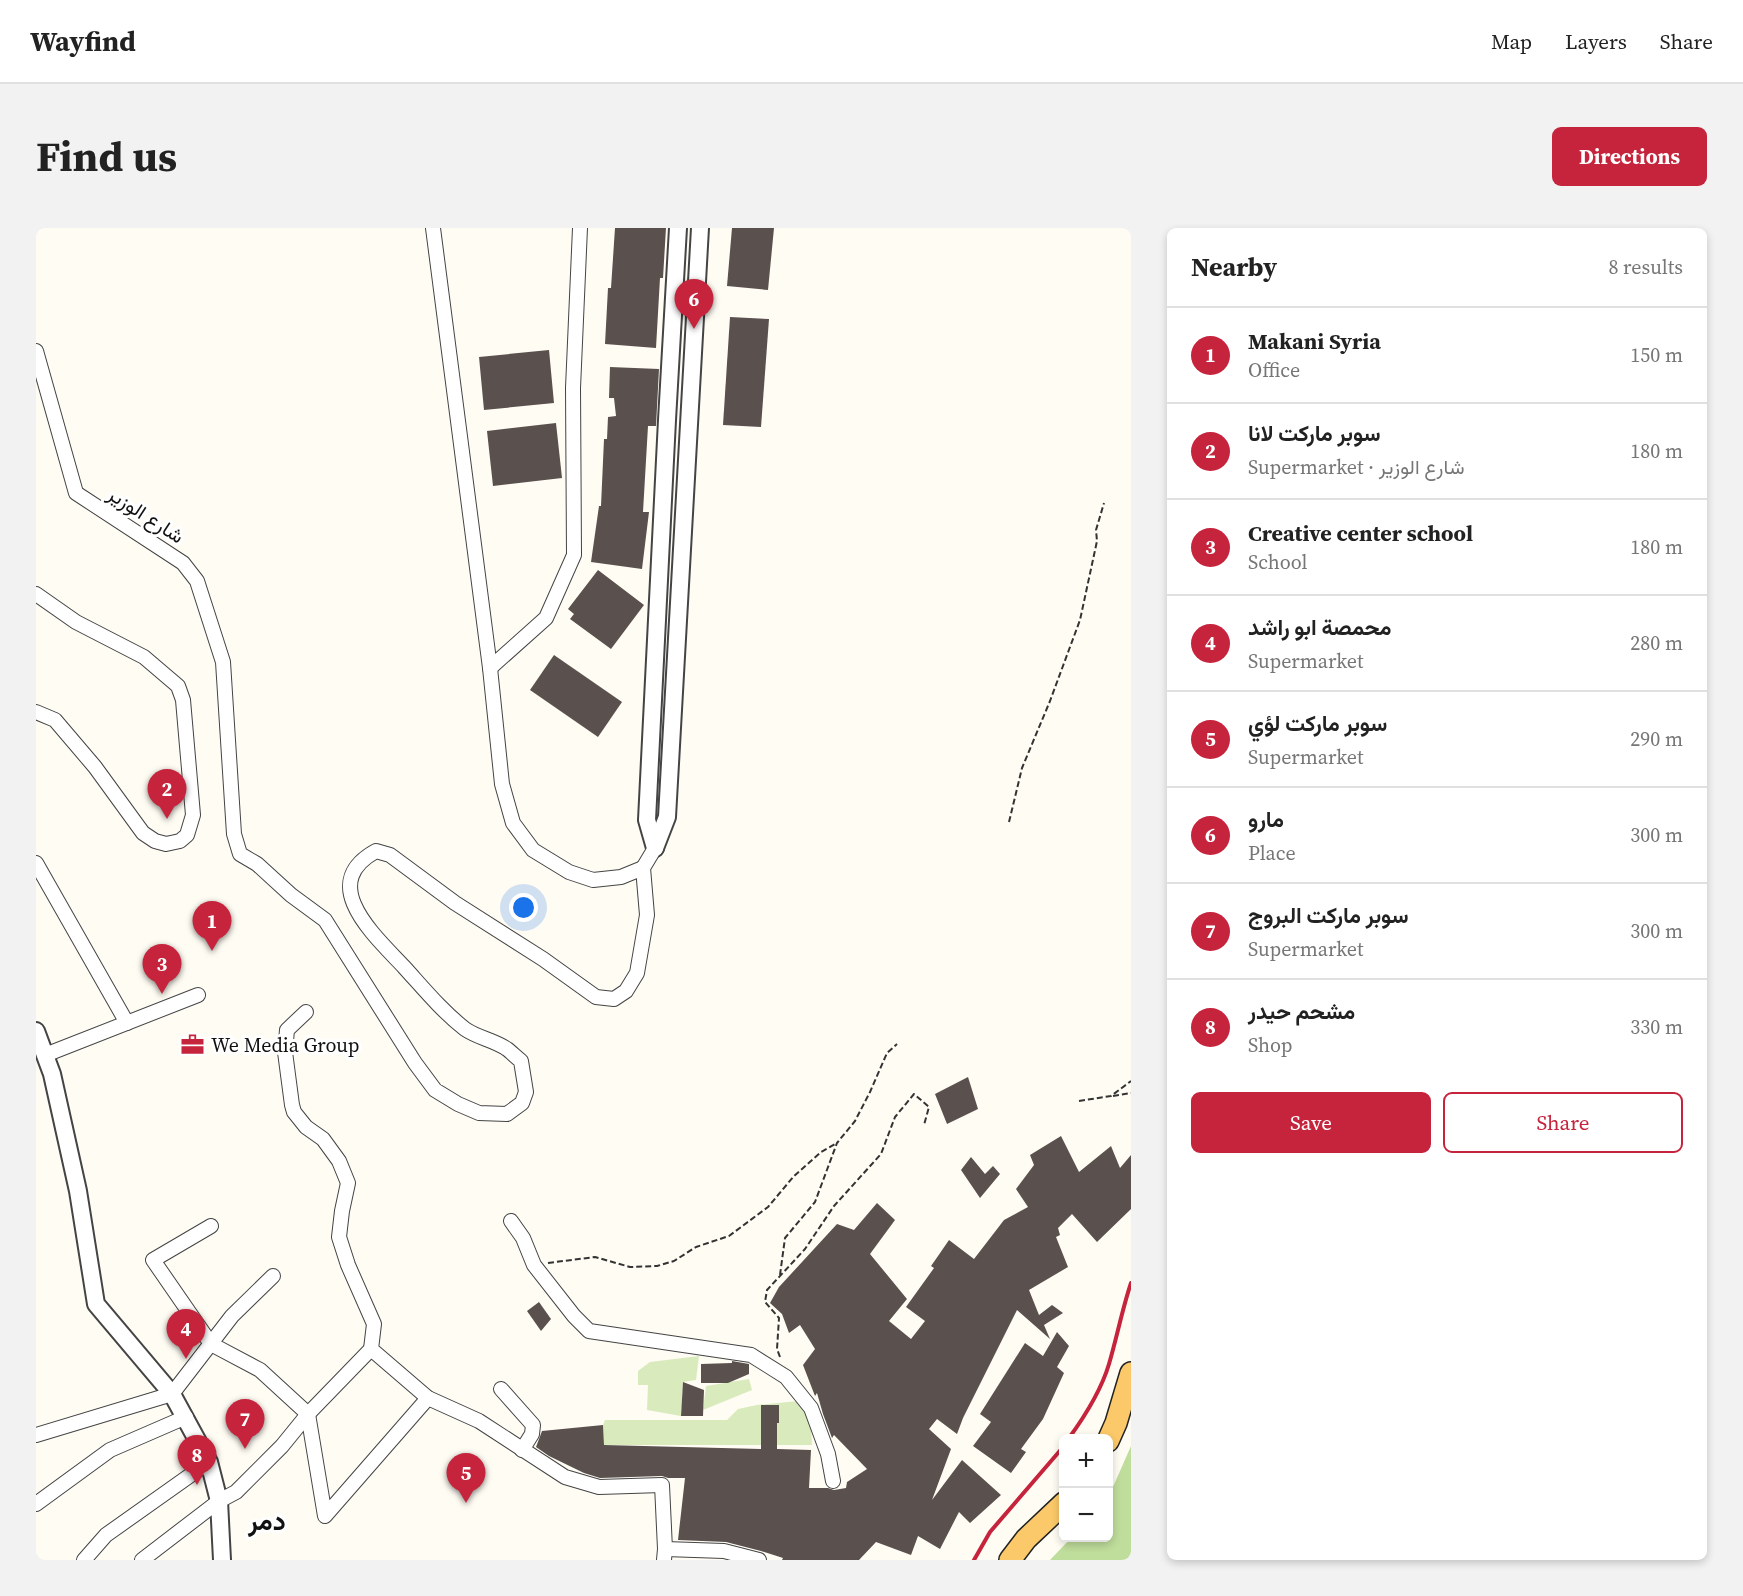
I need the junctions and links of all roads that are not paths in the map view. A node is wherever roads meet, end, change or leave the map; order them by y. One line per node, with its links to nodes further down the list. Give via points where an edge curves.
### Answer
1 (434, 228): 7 (street)
2 (580, 228): 7 (street, via 573,388 574,555 546,618)
3 (678, 228): 9 (street, via 647,820)
4 (700, 228): 9 (street, via 667,817)
5 (36, 351): 11 (street, شارع الوزير, via 76,493 183,562 197,581 223,662 234,834 240,854 325,920 435,1090 479,1113 507,1113 522,1103 526,1092 520,1061 506,1048 468,1031 446,1014 365,924 350,892 351,873 364,857 376,850 390,855 596,997 614,999 626,991 637,973 647,915)
6 (36, 594): 8 (street, via 76,622 144,657 178,686 183,700 193,815 187,835 166,844 143,833 55,720)
7 (490, 668): 11 (street, via 502,784 513,823 533,850 569,872 593,880 621,877)
8 (36, 712)
9 (655, 848): 11 (street)
10 (36, 863): 14 (street)
11 (644, 868)
12 (198, 995): 14 (street)
13 (306, 1012): 21 (street, via 287,1030 285,1052 292,1105 306,1127 323,1140 339,1161 348,1183 339,1237 374,1324)
14 (127, 1023): 16 (street)
15 (36, 1031): 16 (street)
16 (45, 1055): 24 (street, via 78,1191 96,1304)
17 (511, 1221): 32 (street, via 534,1265 589,1331 751,1355 786,1377 811,1408 828,1454)
18 (211, 1226): 20 (street, via 153,1260)
19 (273, 1276): 20 (street, via 232,1316)
20 (211, 1344): 24 (street); 26 (street, via 260,1370)
21 (371, 1349): 25 (street); 26 (street)
22 (1131, 1373): 28 (main road)
23 (501, 1389): 30 (street, via 532,1425 532,1434)
24 (172, 1394): 27 (street); 29 (street)
25 (428, 1398): 26 (street, via 325,1516); 30 (street, via 479,1421)
26 (308, 1414): 33 (street, via 236,1492)
27 (186, 1417): 31 (street); 34 (street, via 110,1450)
28 (1111, 1434)
29 (36, 1435)
30 (522, 1450): 36 (street, via 565,1477 598,1487 662,1485)
31 (209, 1462): 33 (street); 37 (street, via 106,1535)
32 (833, 1481)
33 (219, 1501): 38 (street); 39 (street)
34 (36, 1504)
35 (1059, 1508): 41 (main road)
36 (665, 1554): 40 (street, via 724,1551)
37 (84, 1560)
38 (142, 1560)
39 (222, 1560)
40 (759, 1560)
41 (1010, 1560)

